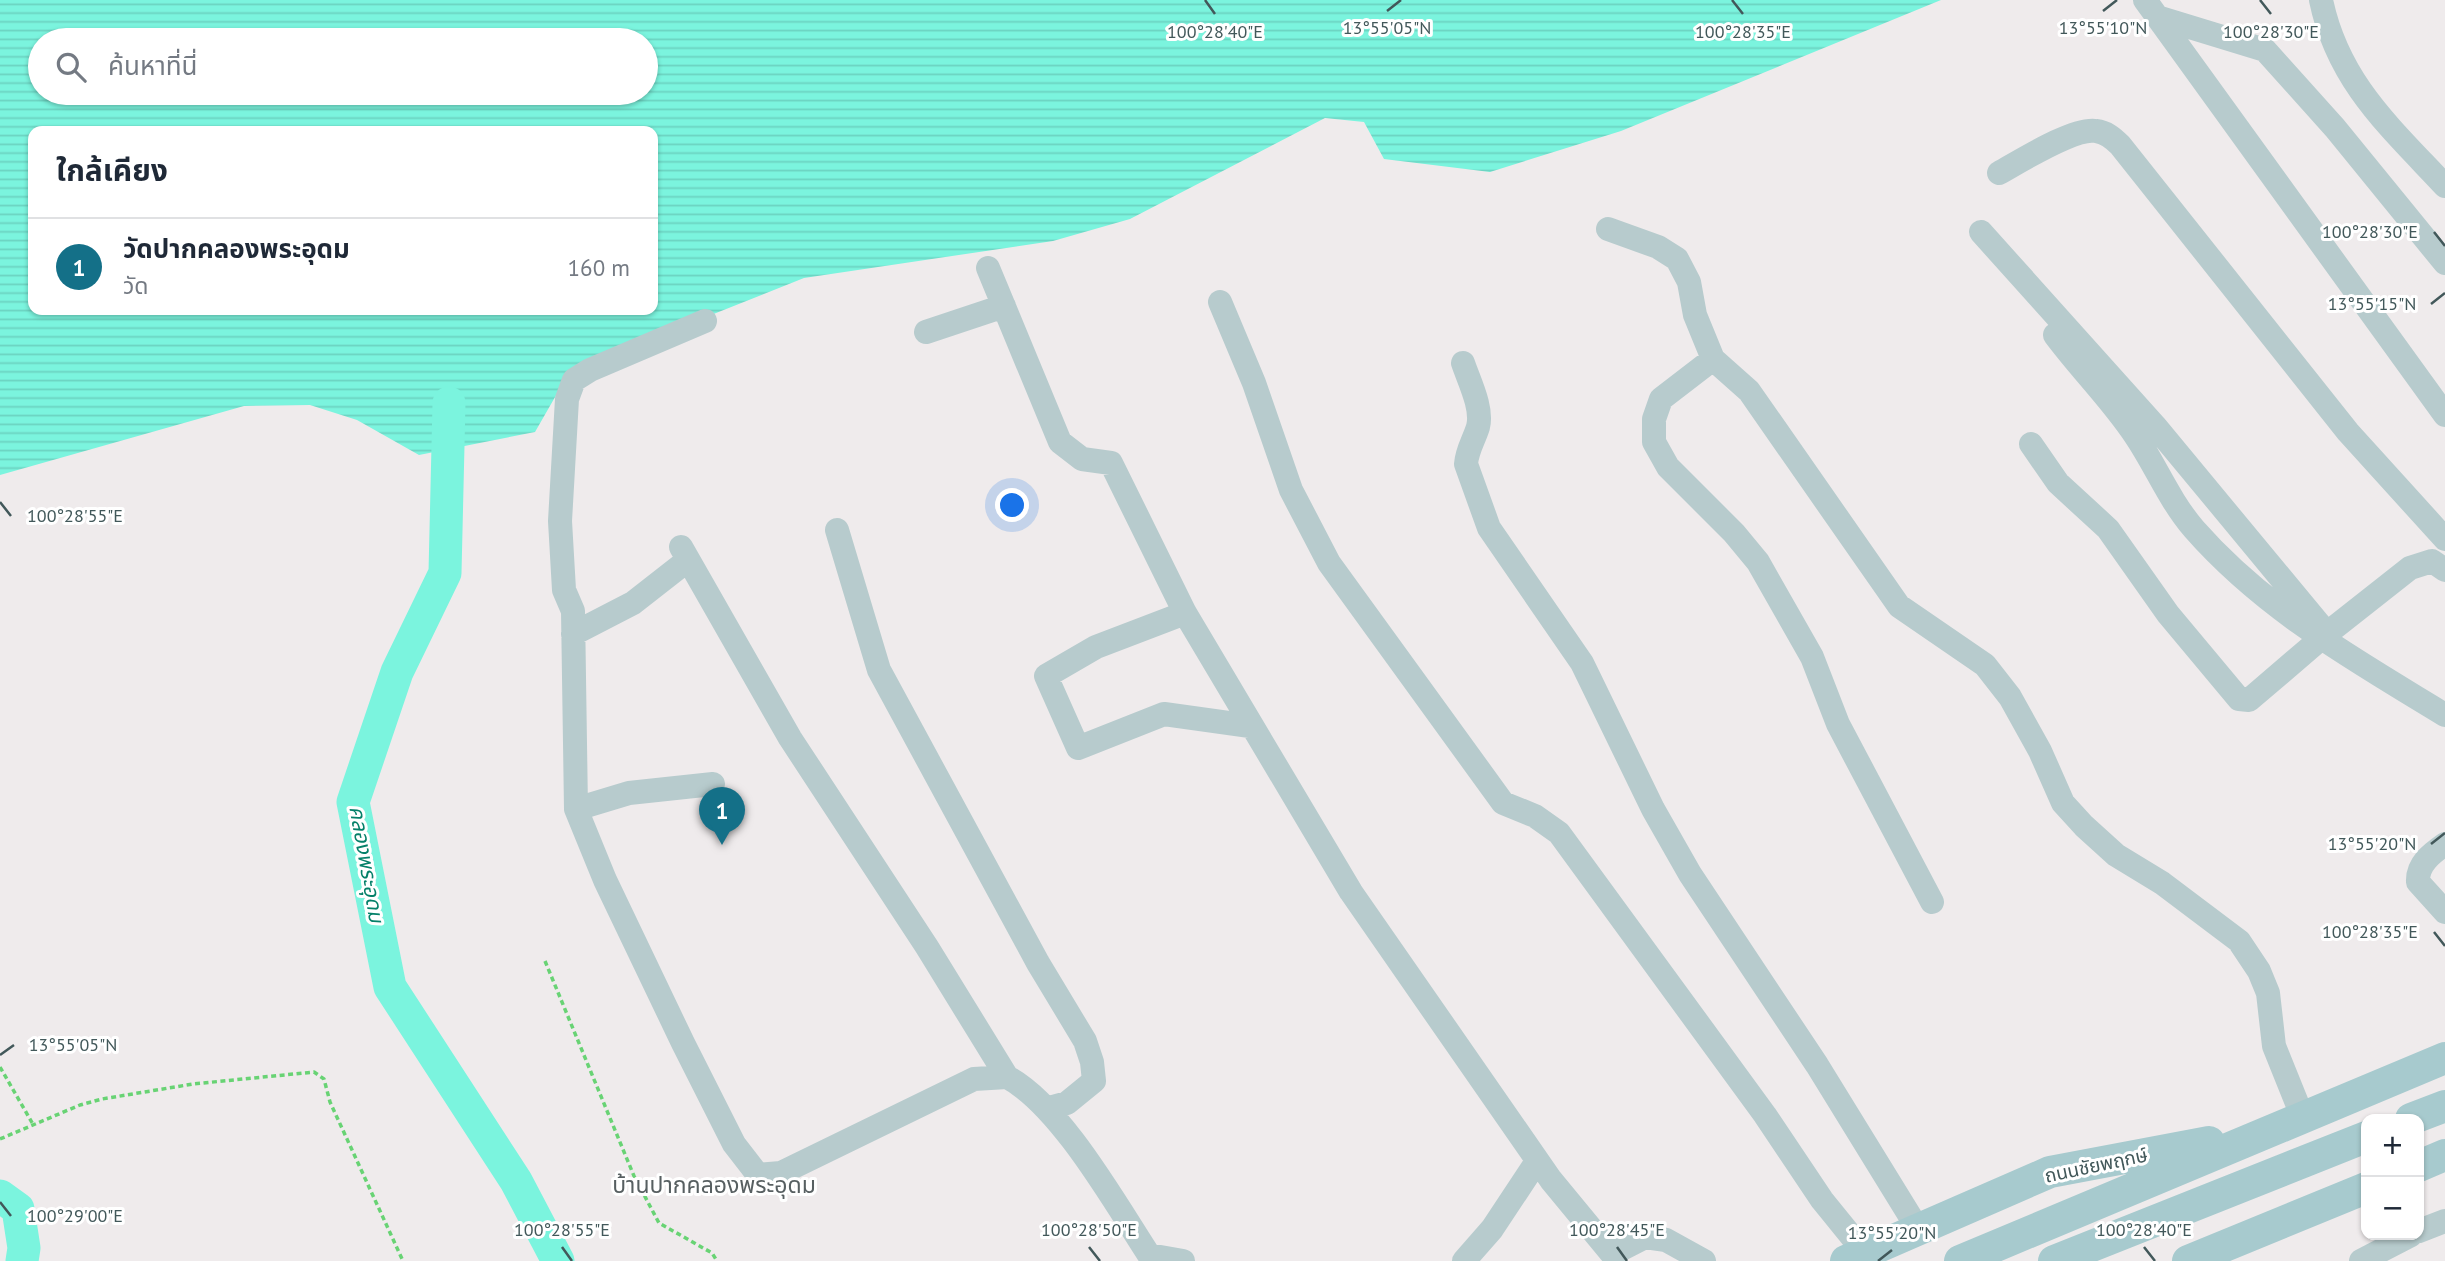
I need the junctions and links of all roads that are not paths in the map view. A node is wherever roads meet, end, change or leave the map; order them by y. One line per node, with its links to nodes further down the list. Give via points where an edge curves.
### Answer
1 (2320, 0): 4 (street, via 2334,48 2353,82)
2 (2151, 8): 7 (street, via 2265,50); 16 (street)
3 (1999, 173): 19 (street, via 2076,135 2094,130 2115,140 2348,432)
4 (2445, 186)
5 (1608, 229): 14 (street, via 1677,259)
6 (1982, 232): 23 (street, via 2155,426 2319,624)
7 (2445, 263)
8 (988, 268): 10 (street)
9 (1220, 302): 50 (street, via 1292,490 1329,564 1503,803 1535,816 1559,833 1765,1115)
10 (1003, 306): 12 (street); 21 (street, via 1060,442 1082,459 1111,463)
11 (705, 321): 22 (street, via 590,370 572,383 566,399 560,521 564,590 573,611)
12 (926, 332)
13 (2055, 335): 23 (street, via 2121,414 2171,499 2194,528 2266,599)
14 (1713, 359): 29 (street, via 1661,399 1654,418 1654,442 1668,467 1758,562 1812,657 1839,724); 37 (street, via 1749,391 1899,606 1985,665 2010,697 2063,803 2116,855 2239,941 2268,993 2274,1046)
15 (1464, 363): 47 (street, via 1478,410 1466,464 1489,528 1583,663 1653,809 1690,874 1817,1065)
16 (2445, 414)
17 (2031, 444): 23 (street, via 2058,484 2108,529 2168,614 2239,699 2249,700)
18 (837, 530): 34 (street, via 879,670 1088,1052 1094,1082 1067,1103)
19 (2445, 539)
20 (2445, 570): 23 (street, via 2432,561 2410,568)
21 (1185, 613): 25 (street); 25 (street, via 1096,647 1046,676 1078,748 1164,714)
22 (573, 634): 27 (street); 32 (street, via 633,603 684,553 790,738)
23 (2322, 637): 24 (street)
24 (2445, 715)
25 (1250, 726): 42 (street, via 1351,892)
26 (713, 783): 27 (street, via 629,793)
27 (576, 809): 32 (street, via 683,1043 734,1144 758,1175 781,1173 974,1079)
28 (2445, 844): 30 (street, via 2431,854 2418,877)
29 (1932, 902)
30 (2445, 912)
31 (2445, 1058): 37 (main road, ถนนชัยพฤกษ์)
32 (1007, 1077): 34 (street, via 1028,1088)
33 (2445, 1106): 35 (main road)
34 (1049, 1108): 52 (street, via 1149,1255)
35 (2424, 1114)
36 (2445, 1116): 38 (main road)
37 (2303, 1118): 40 (main road, ถนนชัยพฤกษ์)
38 (2424, 1120)
39 (2361, 1139): 56 (main road)
40 (2237, 1144): 47 (main road, ถนนชัยพฤกษ์, via 2204,1142 2050,1172); 55 (main road, ถนนชัยพฤกษ์)
41 (2445, 1155): 43 (main road)
42 (1537, 1161): 49 (street); 53 (street, via 1492,1229)
43 (2424, 1164)
44 (2361, 1190): 51 (main road)
45 (2445, 1221): 46 (street)
46 (2424, 1229)
47 (1918, 1230): 50 (main road, ถนนชัยพฤกษ์)
48 (2401, 1240): 57 (street)
49 (1610, 1257): 54 (street, via 1645,1237 1666,1240)
50 (1856, 1257)
51 (2201, 1259)
52 (1183, 1261)
53 (1464, 1261)
54 (1704, 1261)
55 (1960, 1261)
56 (2054, 1261)
57 (2361, 1261)

